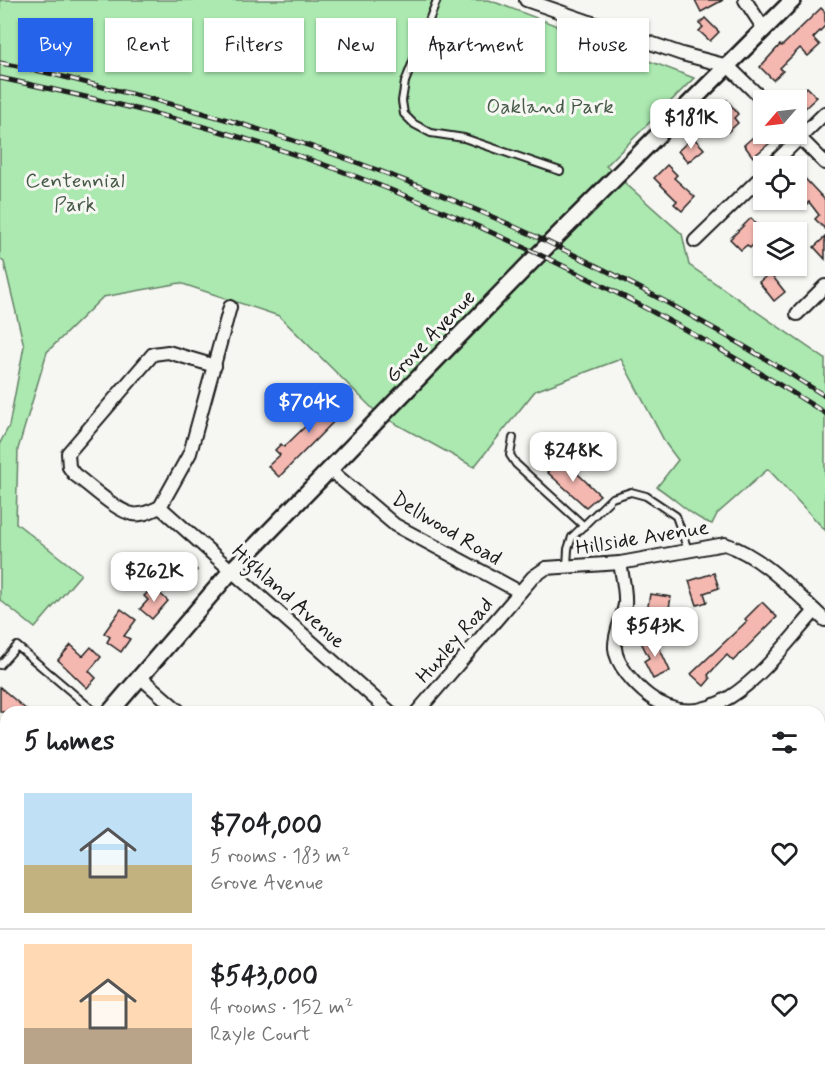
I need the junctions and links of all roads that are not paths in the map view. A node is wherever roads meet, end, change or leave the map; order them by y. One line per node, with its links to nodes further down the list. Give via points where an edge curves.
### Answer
1 (437, 0): 14 (lane, via 405,82 404,114 431,133 464,138)
2 (526, 0): 6 (street)
3 (746, 0): 5 (street)
4 (793, 0): 5 (street, Grove Avenue)
5 (764, 29): 6 (street, Grove Avenue)
6 (728, 66): 7 (street); 22 (street, Grove Avenue)
7 (753, 90)
8 (825, 113): 9 (street)
9 (807, 128)
10 (791, 144): 12 (street)
11 (806, 144): 13 (street)
12 (780, 156)
13 (825, 163)
14 (560, 171)
15 (753, 185): 16 (street)
16 (695, 241)
17 (825, 286): 19 (street)
18 (230, 307): 20 (street)
19 (797, 314)
20 (215, 366): 23 (street, via 190,453); 23 (street, via 168,352 153,354 68,453 74,474 122,509 144,514)
21 (513, 438): 24 (lane, via 510,455 516,464)
22 (329, 469): 28 (street, Grove Avenue); 29 (street, Dellwood Road, via 395,525)
23 (160, 507): 28 (street, Highland Avenue)
24 (584, 526): 25 (lane, via 620,493 640,493 676,516); 27 (lane, via 572,537)
25 (688, 550): 26 (street, Hillside Avenue); 30 (street, Hillside Avenue, via 724,544 740,549)
26 (620, 563): 27 (street, Hillside Avenue); 39 (street, via 625,605 615,649 640,689)
27 (567, 567): 29 (street, Hillside Avenue, via 546,568)
28 (232, 570): 33 (street, Grove Avenue); 37 (street, Highland Avenue)
29 (520, 592): 38 (street, Huxley Road)
30 (815, 611): 31 (street, Hillside Avenue); 40 (street, via 747,685)
31 (825, 620)
32 (0, 665): 34 (lane, via 17,646)
33 (140, 677): 35 (street, Grove Avenue); 36 (street)
34 (88, 706)
35 (115, 706)
36 (173, 706)
37 (383, 706)
38 (422, 706)
39 (662, 706)
40 (714, 706)

